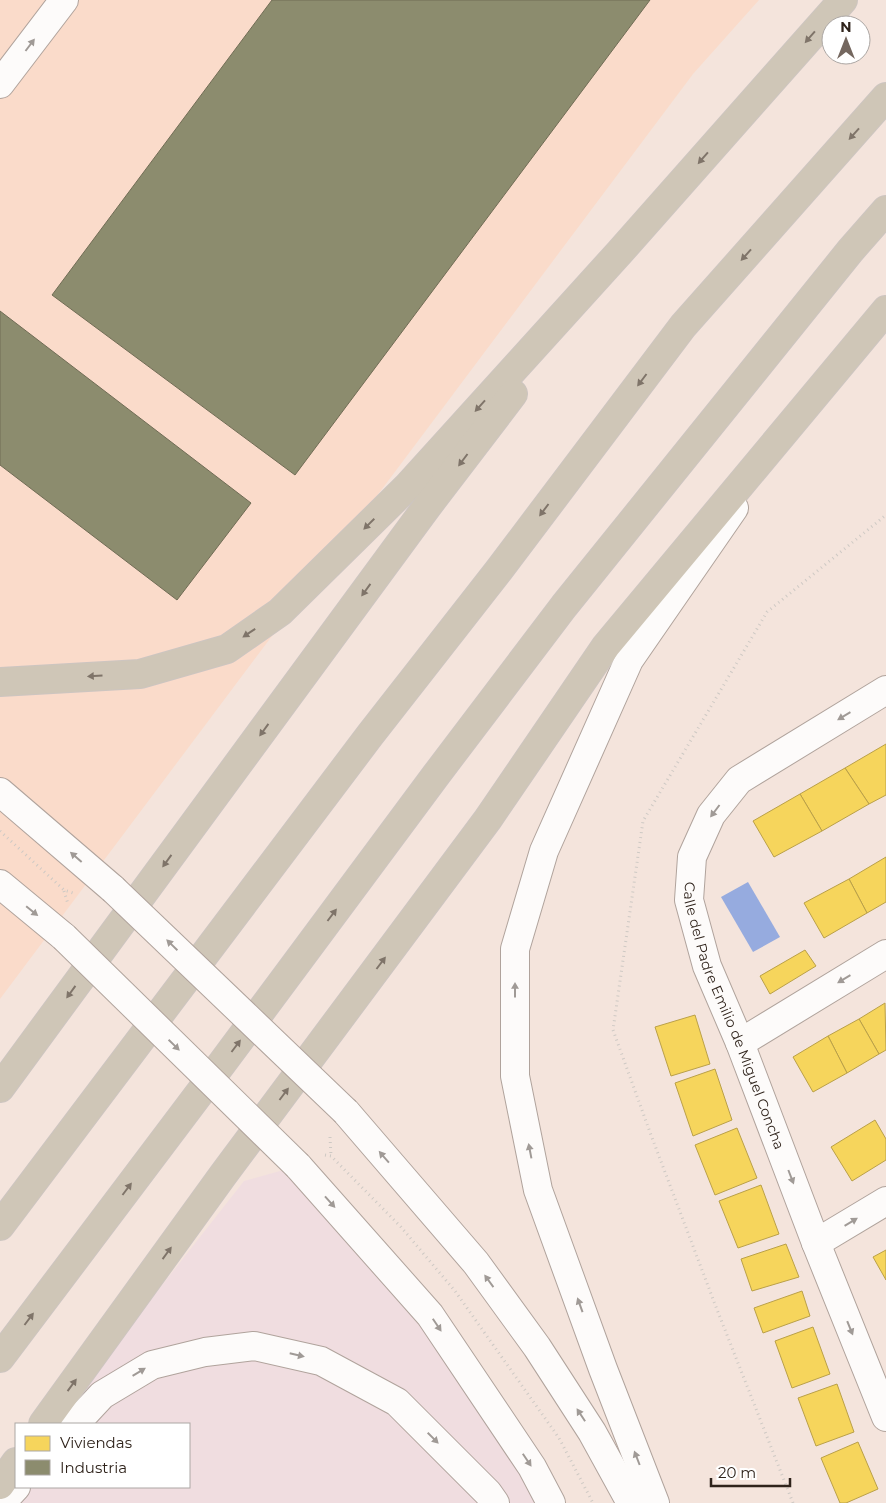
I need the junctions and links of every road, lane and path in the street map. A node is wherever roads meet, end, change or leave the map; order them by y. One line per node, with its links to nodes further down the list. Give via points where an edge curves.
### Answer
1 (64, 0): 3 (street, one-way to 1)
2 (843, 0): 8 (highway, one-way to 8)
3 (0, 84)
4 (886, 97): 24 (highway, one-way to 24, via 683,326)
5 (886, 210): 7 (highway)
6 (886, 220): 7 (highway)
7 (850, 251): 26 (highway, one-way to 7, via 564,606)
8 (619, 253): 11 (highway, one-way to 11, via 407,487 280,612 226,649 140,674); 19 (highway, one-way to 19, via 426,508)
9 (886, 310): 10 (highway)
10 (796, 418): 28 (highway, one-way to 10, via 223,1175 488,819 606,646); 38 (street, one-way to 10, via 538,1190 515,1076 515,949 544,850 630,660)
11 (0, 682)
12 (886, 690): 18 (street, Calle del Padre Emilio de Miguel Concha, one-way to 18, via 739,780 711,815 692,857 690,900 707,966)
13 (0, 792): 20 (street, one-way to 13, bridge, via 113,889)
14 (0, 831): 16 (path)
15 (0, 884): 35 (street, one-way to 35, bridge, via 64,937 298,1166 430,1315 532,1467)
16 (64, 890)
17 (886, 954): 18 (street, one-way to 18)
18 (740, 1043): 25 (street, Calle del Padre Emilio de Miguel Concha, one-way to 25)
19 (0, 1088)
20 (338, 1121): 22 (path); 37 (street, one-way to 20, via 592,1432 537,1347 476,1263)
21 (323, 1154): 22 (path)
22 (331, 1156): 36 (path, via 401,1227 455,1291 560,1438)
23 (886, 1201): 25 (street, one-way to 23)
24 (0, 1226)
25 (816, 1243): 27 (street, Calle del Padre Emilio de Miguel Concha, one-way to 27)
26 (0, 1358)
27 (886, 1417)
28 (45, 1423)
29 (76, 1423): 34 (street, one-way to 34, via 102,1395 152,1365 205,1352 254,1346 321,1361 397,1402)
30 (15, 1463): 31 (highway)
31 (0, 1484)
32 (15, 1488): 33 (street)
33 (1, 1503)
34 (495, 1503)
35 (551, 1503)
36 (593, 1503)
37 (631, 1503)
38 (655, 1503)

